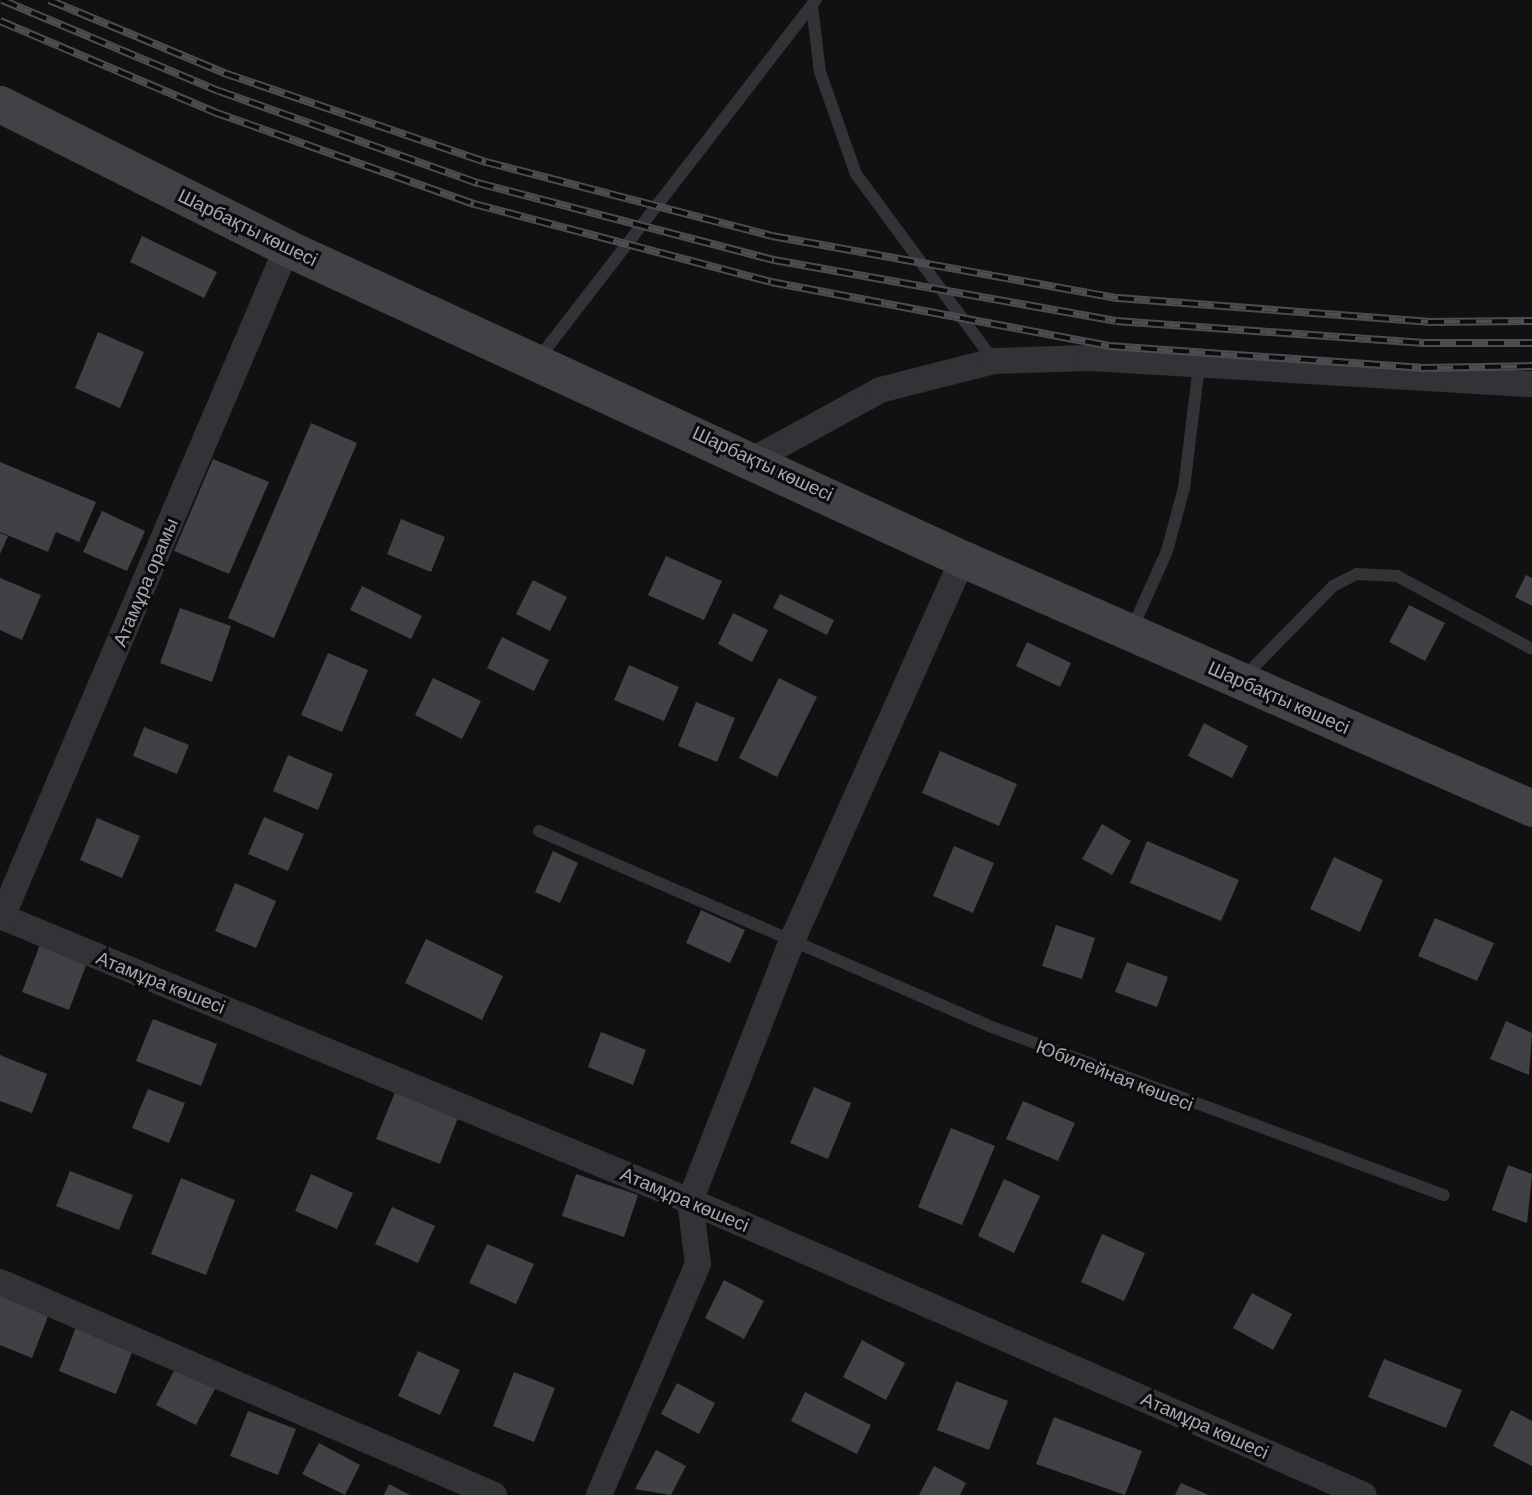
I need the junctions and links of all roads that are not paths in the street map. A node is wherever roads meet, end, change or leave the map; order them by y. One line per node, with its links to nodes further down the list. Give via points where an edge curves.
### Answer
1 (814, 3): 4 (lane); 5 (lane, via 820,72 856,174)
2 (0, 104): 3 (street, Шарбақты көшесі)
3 (287, 248): 4 (street, Шарбақты көшесі); 15 (street, Атамұра орамы)
4 (538, 358): 8 (street, Шарбақты көшесі)
5 (995, 361): 6 (street, via 1090,358); 8 (street, via 880,390)
6 (1199, 366): 7 (street); 10 (lane, via 1184,488 1167,551)
7 (1532, 384)
8 (756, 458): 9 (street, Шарбақты көшесі)
9 (963, 559): 10 (street, Шарбақты көшесі); 16 (street)
10 (1131, 632): 12 (street, Шарбақты көшесі)
11 (1532, 649): 12 (lane, via 1397,576 1357,573 1333,586)
12 (1241, 680): 13 (street, Шарбақты көшесі)
13 (1532, 808)
14 (539, 831): 16 (lane, Юбилейная көшесі)
15 (1, 916): 18 (street, Атамұра көшесі)
16 (791, 943): 17 (lane, Юбилейная көшесі, via 1149,1089); 18 (street)
17 (1444, 1195)
18 (691, 1201): 21 (street, via 698,1264); 22 (street, Атамұра көшесі)
19 (0, 1282): 20 (street)
20 (494, 1495)
21 (599, 1495)
22 (1364, 1495)

